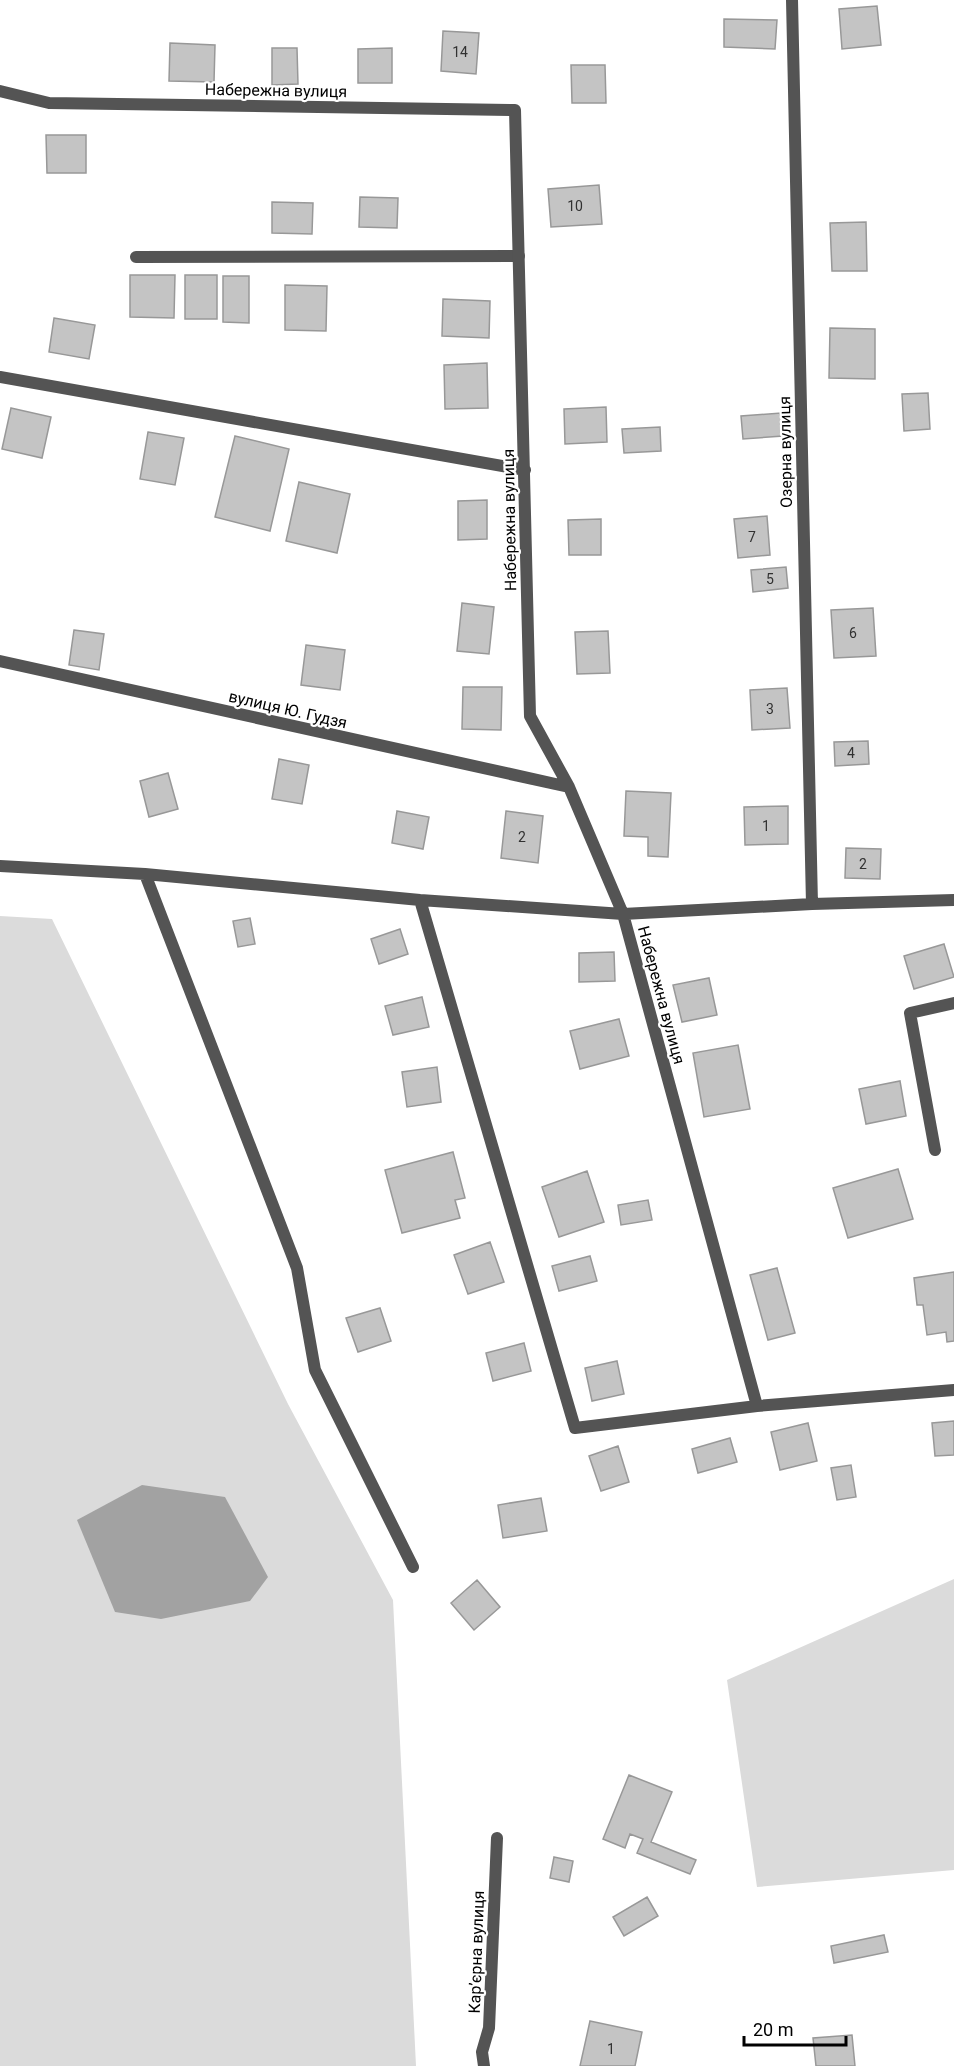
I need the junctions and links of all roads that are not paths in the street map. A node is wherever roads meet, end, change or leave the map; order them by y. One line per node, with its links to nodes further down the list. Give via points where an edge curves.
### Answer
1 (792, 0): 13 (street, Озерна вулиця)
2 (0, 91): 3 (street, Набережна вулиця, via 49,103 515,110)
3 (519, 256): 4 (street); 6 (street, Набережна вулиця)
4 (136, 257)
5 (0, 377): 6 (street)
6 (525, 470): 8 (street, Набережна вулиця, via 530,716)
7 (0, 661): 8 (street, вулиця Ю. Гудзя)
8 (569, 788): 14 (street, Набережна вулиця)
9 (0, 866): 10 (street)
10 (145, 874): 11 (street); 19 (street, via 297,1269 315,1370)
11 (420, 900): 14 (street); 18 (street, via 575,1428)
12 (954, 900): 13 (street)
13 (812, 904): 14 (street)
14 (623, 914): 18 (street, Набережна вулиця)
15 (954, 1004): 16 (street, via 910,1013)
16 (935, 1150)
17 (954, 1390): 18 (street)
18 (757, 1406)
19 (413, 1567)
20 (497, 1838): 21 (street, Карʼєрна вулиця)
21 (484, 2066)

